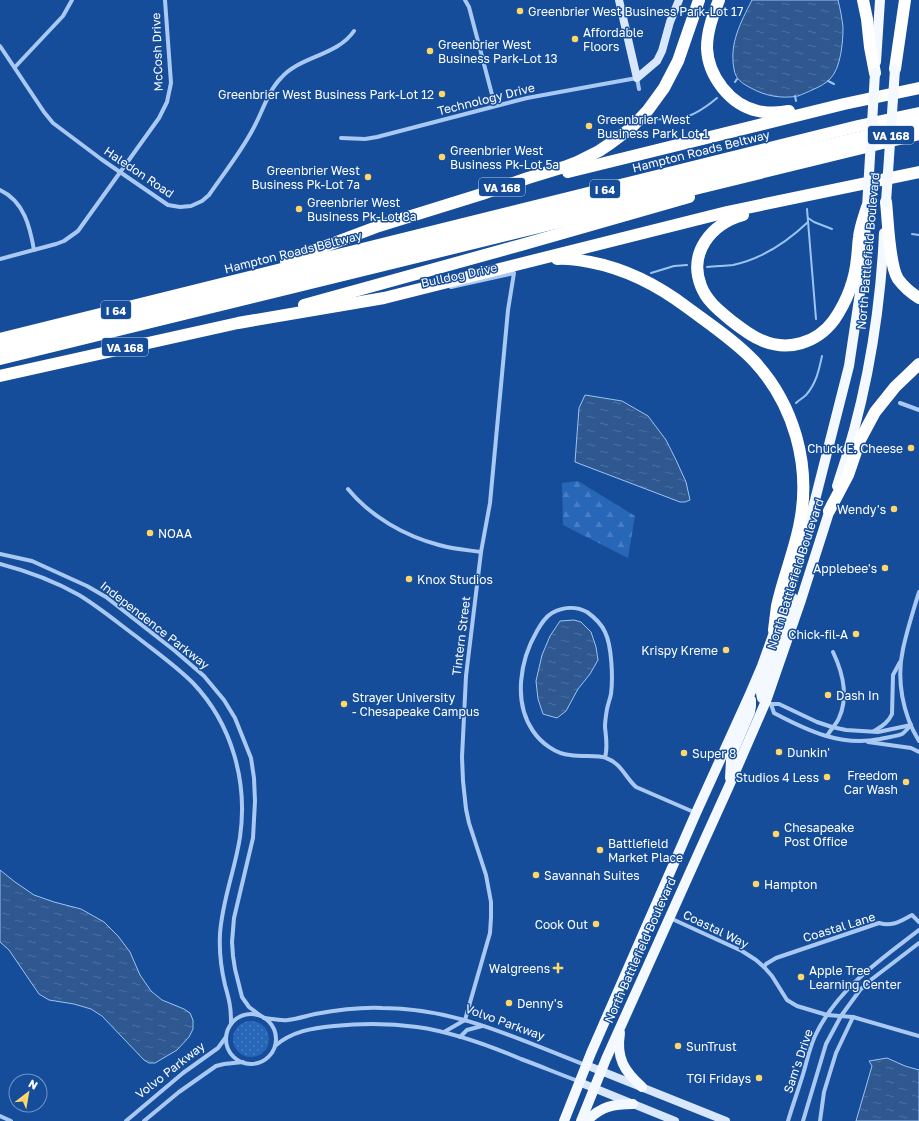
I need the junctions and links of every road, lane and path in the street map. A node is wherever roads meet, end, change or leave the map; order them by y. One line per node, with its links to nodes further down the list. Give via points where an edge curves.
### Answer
1 (72, 0): 14 (street, via 63,16)
2 (167, 0): 27 (street, McCosh Drive, via 170,83 168,97 164,109)
3 (465, 0): 21 (street)
4 (619, 0): 17 (main road)
5 (679, 0): 17 (main road, via 658,61)
6 (699, 0): 31 (highway, VA 168, via 672,75 656,99 631,128 599,151 577,162)
7 (719, 0): 20 (highway, via 708,31 707,49 713,74 731,97 757,111 772,112)
8 (862, 0): 16 (highway)
9 (880, 0): 16 (main road, North Battlefield Boulevard)
10 (899, 0): 15 (main road, North Battlefield Boulevard / VA 168)
11 (905, 0): 15 (highway)
12 (354, 31): 27 (street, Haledon Road, via 339,46 281,77 244,146 202,201 187,207 171,206)
13 (0, 46): 14 (street, Haledon Road)
14 (15, 67): 27 (street, Haledon Road, via 53,123)
15 (895, 69): 33 (main road, North Battlefield Boulevard / VA 168, bridge)
16 (875, 73): 34 (main road, North Battlefield Boulevard, bridge)
17 (636, 78): 19 (street); 21 (street, Technology Drive)
18 (919, 88): 20 (highway)
19 (639, 89)
20 (844, 104): 31 (highway)
21 (495, 106): 25 (street, Technology Drive, via 377,137)
22 (919, 113): 38 (highway, Hampton Roads Beltway / I 64)
23 (919, 123): 45 (highway)
24 (919, 134): 46 (highway)
25 (341, 138)
26 (919, 139): 29 (highway, I 64)
27 (121, 172): 35 (street, McCosh Drive, via 78,231 64,241)
28 (919, 172): 32 (highway)
29 (731, 185): 43 (highway); 47 (highway, I 64)
30 (0, 190): 35 (street, via 15,200 21,208)
31 (482, 194): 38 (highway, VA 168, via 379,226)
32 (791, 199): 34 (highway, via 734,217 717,228 703,245 698,265 701,287 711,302 750,334 782,346 796,345 812,339 826,330 835,318 847,297 854,276 859,236); 37 (highway, VA 168, via 727,212)
33 (886, 202): 42 (highway, via 892,263 898,278); 53 (main road, North Battlefield Boulevard, via 879,302 866,384 845,463)
34 (867, 208): 54 (main road, North Battlefield Boulevard, via 864,262 849,366)
35 (34, 250): 36 (street, McCosh Drive)
36 (0, 259)
37 (516, 269): 39 (street, Bulldog Drive); 43 (highway, VA 168, via 384,298); 55 (street, Tintern Street, via 508,310 490,500); 59 (highway, via 565,259 596,263 644,280 670,294 726,337 747,354 769,379 787,409 794,429 800,449 803,479 800,523)
38 (229, 282): 44 (highway, Hampton Roads Beltway / I 64)
39 (450, 288)
40 (422, 294): 41 (street, Bulldog Drive)
41 (408, 297)
42 (919, 298)
43 (238, 323): 49 (highway, VA 168)
44 (0, 339)
45 (0, 349)
46 (0, 359)
47 (0, 363)
48 (919, 364): 53 (highway, via 895,387 865,428 848,475)
49 (0, 376)
50 (900, 403): 51 (street)
51 (919, 410)
52 (348, 490): 55 (street, via 375,514 407,534 438,545)
53 (829, 510): 63 (main road, North Battlefield Boulevard)
54 (803, 544): 59 (main road, North Battlefield Boulevard); 63 (main road, via 802,570 762,686 762,698)
55 (481, 552): 83 (street, Tintern Street, via 466,670 462,781 469,823 486,876 491,917 490,932)
56 (0, 554): 81 (street, Independence Parkway, via 32,561 64,574 106,597 204,676 235,718 251,758 255,801 252,838 234,918 233,956 242,997 249,1007)
57 (0, 564): 85 (street, Independence Parkway, via 58,584 104,612 181,672 211,706 225,730 235,756 242,796 240,838 220,934 220,958)
58 (919, 592): 61 (street)
59 (774, 630): 62 (main road, North Battlefield Boulevard)
60 (833, 652): 65 (street, via 840,668 845,696 839,718)
61 (901, 659): 64 (street, via 900,685); 66 (street, via 894,674 892,714 885,725)
62 (750, 694): 63 (street); 72 (main road, via 750,712 731,760); 73 (main road, North Battlefield Boulevard)
63 (768, 703): 65 (street, via 779,704); 67 (street, via 774,713); 72 (main road, North Battlefield Boulevard)
64 (911, 725): 66 (street); 68 (street, via 902,733); 69 (street)
65 (832, 727): 66 (street); 67 (street)
66 (873, 732)
67 (827, 736): 68 (street, via 846,741)
68 (860, 741): 70 (street, via 911,748)
69 (919, 741)
70 (919, 752)
71 (605, 757): 71 (street, via 559,752 540,739 527,721 521,694 527,652 544,619 559,610 575,608 584,611 606,632 612,681 605,724); 73 (street, via 619,766 636,787)
72 (730, 786): 74 (main road, North Battlefield Boulevard)
73 (696, 813): 93 (main road, North Battlefield Boulevard)
74 (669, 918): 78 (street, Coastal Way, via 742,951); 84 (main road, North Battlefield Boulevard)
75 (919, 922): 78 (street, Coastal Lane, via 912,915 887,926 879,923 776,958)
76 (919, 930): 79 (street, Sam's Drive, via 858,977)
77 (919, 943): 80 (street, Sam's Drive, via 864,986)
78 (764, 967): 79 (street, Coastal Way, via 792,1004)
79 (827, 1016): 80 (street, Coastal Way); 108 (street, Sam's Drive, via 815,1036)
80 (841, 1016): 82 (street, Coastal Way); 109 (street, Sam's Drive, via 826,1044)
81 (262, 1017): 83 (street, Volvo Parkway, via 288,1020 346,1009 400,1008 423,1010); 85 (street, Volvo Parkway, via 248,1014); 91 (street, via 271,1023 275,1031)
82 (853, 1017): 89 (street, Coastal Way); 110 (street, via 828,1077)
83 (465, 1020): 86 (street, Volvo Parkway); 87 (street)
84 (622, 1022): 94 (main road, North Battlefield Boulevard); 97 (main road, via 619,1053 630,1076)
85 (231, 1024): 88 (street, Volvo Parkway)
86 (487, 1026): 90 (street, via 471,1028); 93 (street, Volvo Parkway)
87 (444, 1032): 90 (street, Volvo Parkway); 91 (street, Volvo Parkway, via 394,1024 349,1024 303,1031 290,1035)
88 (227, 1035): 92 (street, via 230,1052); 101 (street, Volvo Parkway, via 218,1048 183,1073)
89 (919, 1036)
90 (460, 1037): 95 (street, Volvo Parkway, via 495,1048)
91 (275, 1046): 92 (street, Volvo Parkway, via 270,1055 261,1061 253,1064)
92 (244, 1062): 102 (street, Volvo Parkway, via 216,1066)
93 (586, 1065): 94 (main road, Volvo Parkway); 95 (main road, North Battlefield Boulevard)
94 (601, 1071): 96 (main road, North Battlefield Boulevard); 97 (main road, Volvo Parkway)
95 (579, 1082): 96 (main road, Volvo Parkway); 103 (main road, North Battlefield Boulevard)
96 (594, 1088): 98 (main road, Volvo Parkway); 104 (main road, North Battlefield Boulevard)
97 (642, 1088): 107 (main road, Volvo Parkway)
98 (633, 1104): 105 (main road, via 604,1108); 106 (main road, Volvo Parkway)
99 (0, 1116): 100 (street)
100 (10, 1121)
101 (126, 1121)
102 (144, 1121)
103 (564, 1121)
104 (581, 1121)
105 (587, 1121)
106 (675, 1121)
107 (726, 1121)
108 (788, 1121)
109 (803, 1121)
110 (820, 1121)

